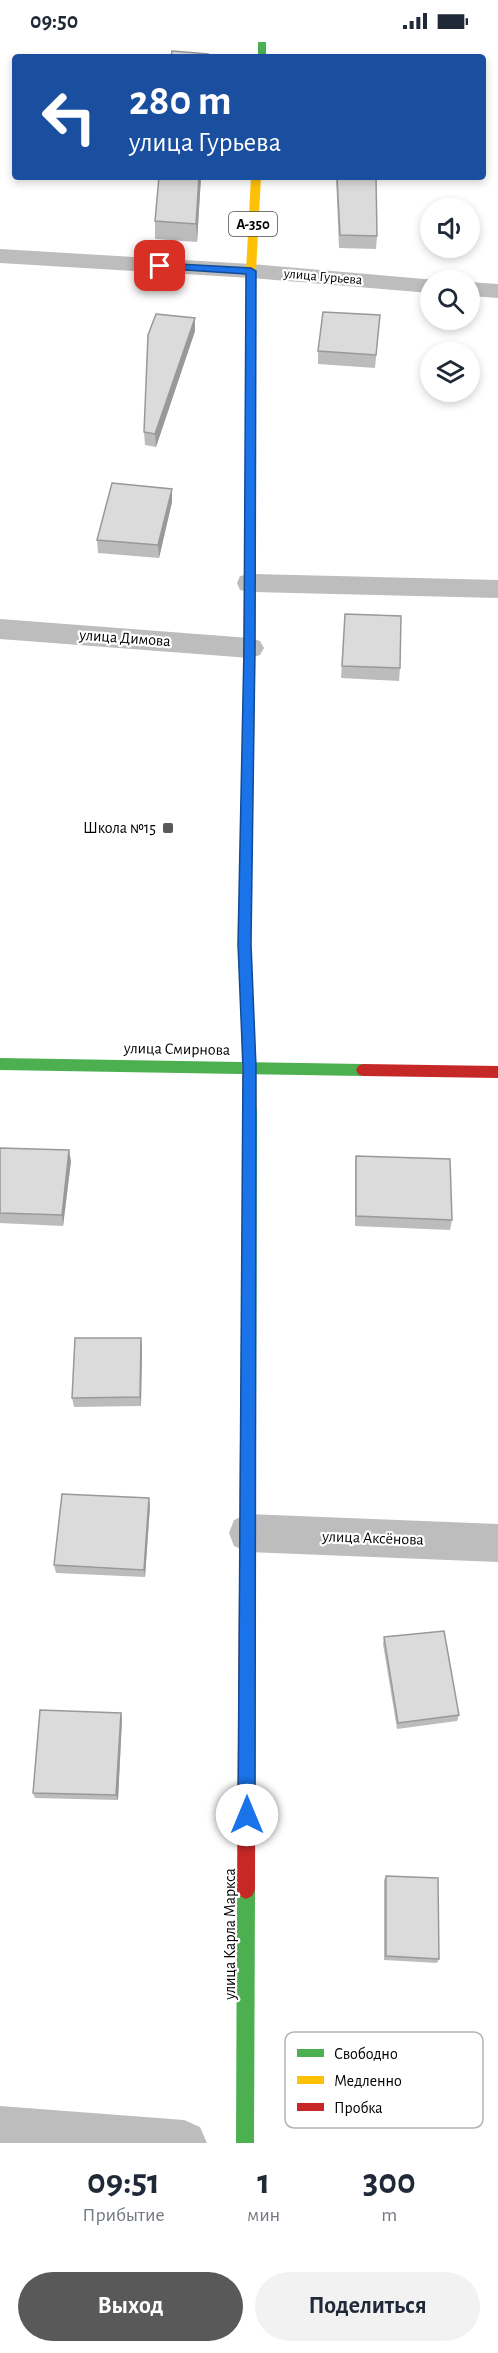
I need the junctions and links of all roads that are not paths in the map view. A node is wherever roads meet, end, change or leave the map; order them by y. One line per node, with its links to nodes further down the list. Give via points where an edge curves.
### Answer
1 (256, 180): 3 (main road, улица Карла Маркса / А-350)
2 (0, 256): 3 (street, улица Гурьева)
3 (251, 271): 4 (street, улица Гурьева); 7 (main road, улица Карла Маркса / А-350)
4 (420, 285)
5 (480, 290): 6 (street)
6 (498, 291)
7 (250, 583): 8 (street); 10 (main road, улица Карла Маркса / А-350)
8 (498, 589)
9 (0, 629): 10 (street, улица Димова)
10 (250, 648): 12 (main road, улица Карла Маркса / А-350, via 245,944)
11 (0, 1064): 12 (main road, улица Смирнова)
12 (250, 1067): 13 (main road, улица Смирнова); 14 (main road, улица Карла Маркса / А-350)
13 (498, 1072)
14 (248, 1533): 15 (street, улица Аксёнова); 18 (main road, улица Карла Маркса / А-350)
15 (498, 1543)
16 (0, 2129): 17 (street)
17 (184, 2143)
18 (245, 2143)

